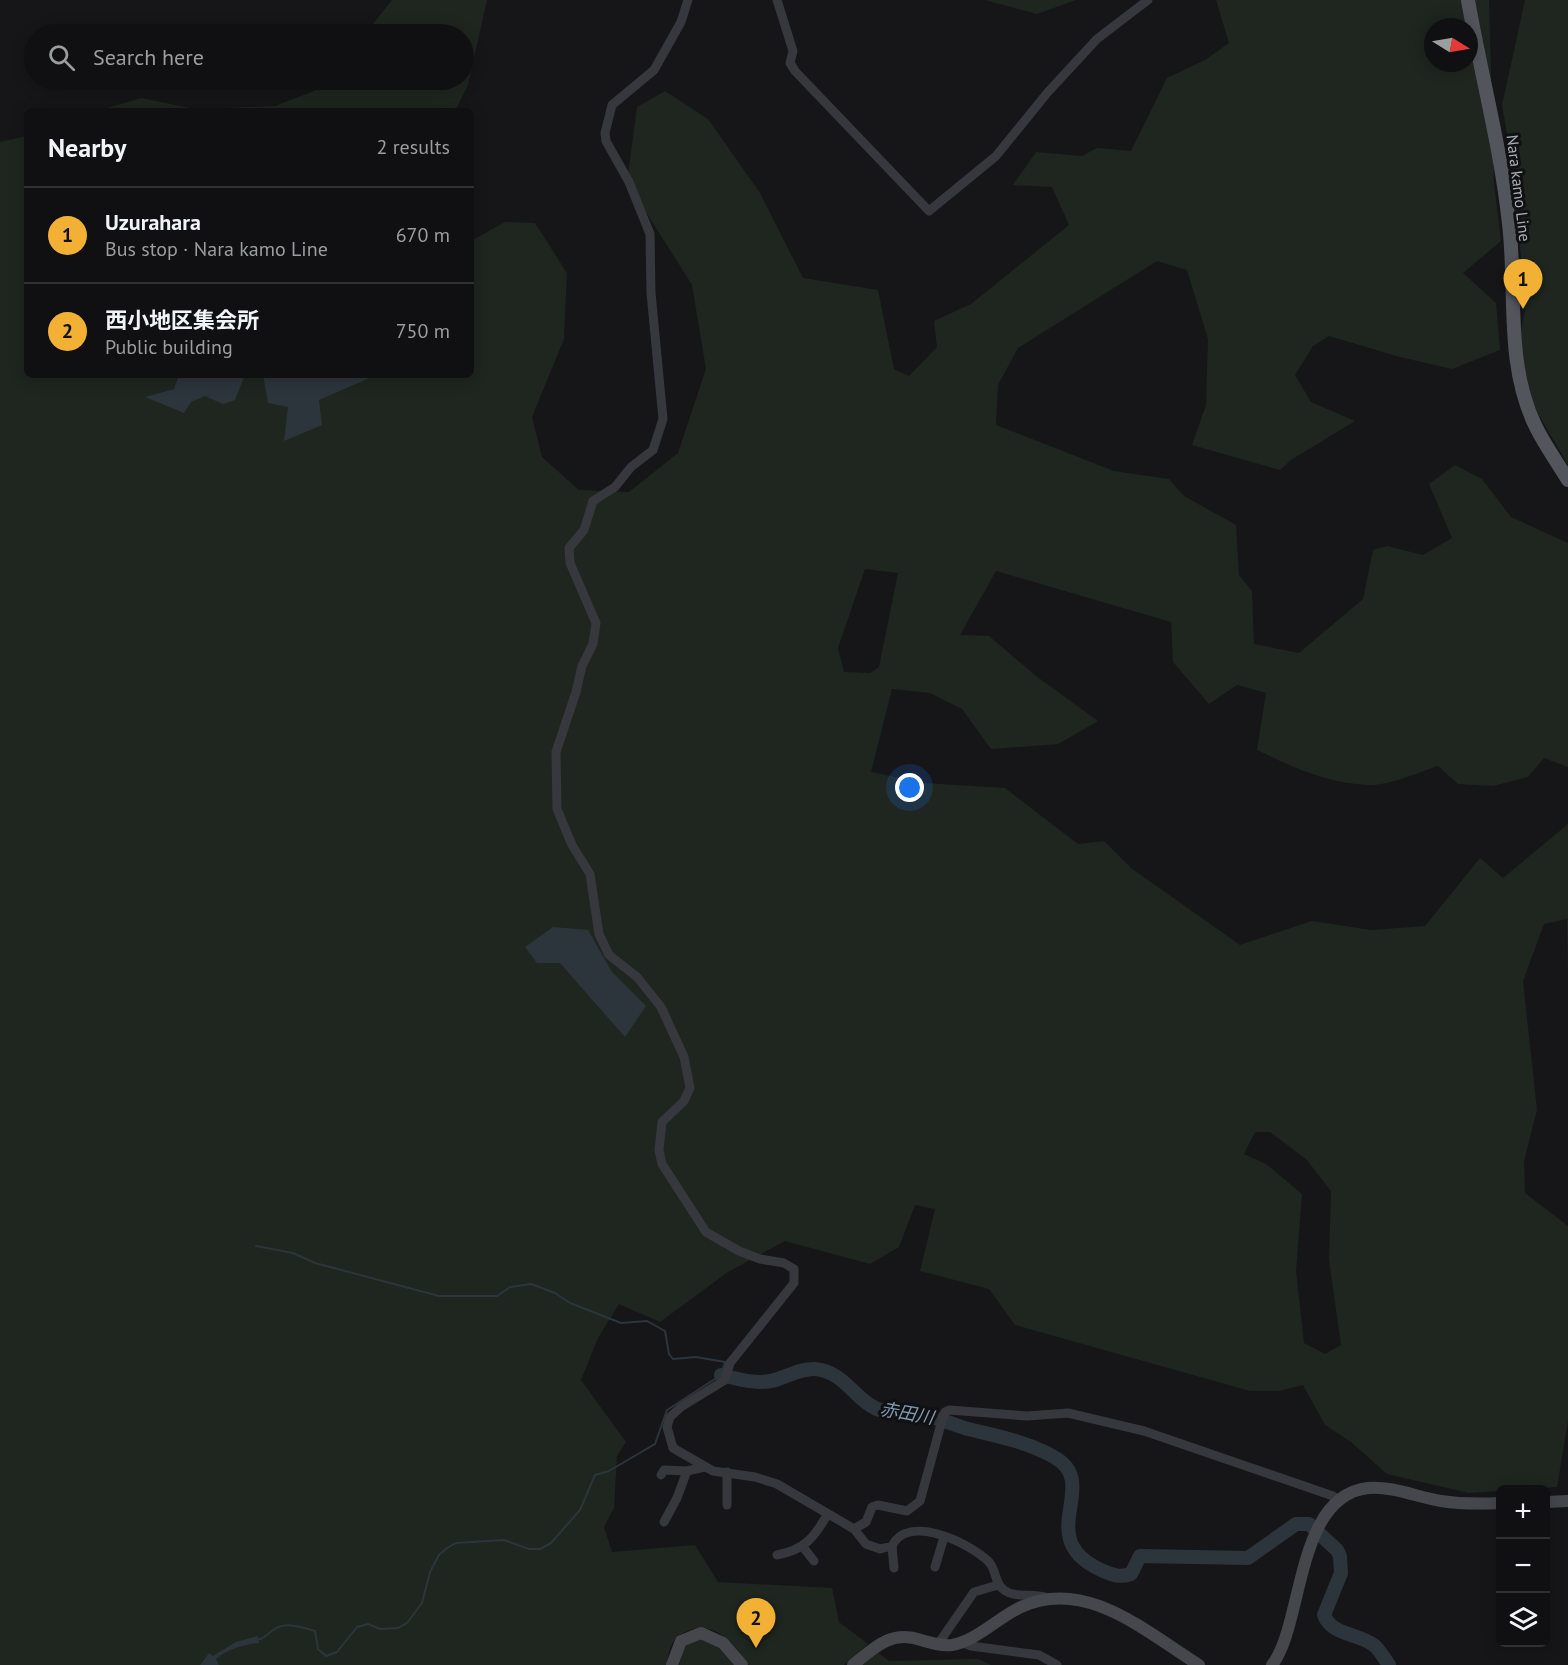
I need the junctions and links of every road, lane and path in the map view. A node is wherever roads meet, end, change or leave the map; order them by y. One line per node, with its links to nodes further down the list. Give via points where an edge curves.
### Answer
1 (688, 0): 6 (street, via 681,22 654,70 616,101 606,122 606,141 630,182 650,234 651,293 663,419 653,450 631,466 615,487 593,501 584,530 569,548 570,563 596,623 593,644 582,666 556,752 555,782 557,809 564,829 590,874 599,934 609,955 637,977 661,1007 684,1057 690,1088 684,1101 662,1122 662,1164 706,1232 739,1251 794,1269 794,1283 730,1363 725,1380 670,1417 667,1427 673,1448)
2 (777, 0): 3 (street, via 795,71 929,211 996,156 1096,39)
3 (1148, 0)
4 (1468, 0): 5 (main road, Nara kamo Line, via 1492,110 1509,225 1519,373 1534,424)
5 (1568, 480)
6 (705, 1467): 7 (street); 8 (street)
7 (687, 1471): 9 (street, via 668,1468); 16 (street)
8 (727, 1472): 14 (street); 15 (street, via 777,1484)
9 (661, 1475)
10 (1338, 1501): 13 (main road, via 1361,1489 1382,1488 1455,1503); 17 (street, via 1333,1496 1144,1431 1068,1413 1027,1416 949,1410 941,1424 920,1501 907,1511 872,1507 866,1522); 34 (main road, via 1314,1539 1300,1574 1284,1641)
11 (1568, 1501): 12 (main road)
12 (1550, 1502)
13 (1496, 1503)
14 (727, 1505)
15 (826, 1515): 17 (street); 20 (street, via 815,1537)
16 (664, 1522)
17 (854, 1529): 19 (street, via 866,1544 880,1549)
18 (944, 1537): 19 (street, via 912,1530 902,1533); 23 (street); 25 (street, via 990,1563)
19 (892, 1546): 24 (street)
20 (803, 1547): 21 (street); 22 (street)
21 (777, 1555)
22 (814, 1561)
23 (935, 1567)
24 (894, 1568)
25 (998, 1585): 26 (street, via 1011,1594); 28 (street, via 974,1592)
26 (1048, 1598): 27 (main road, via 1018,1608); 33 (main road, via 1076,1598 1109,1609)
27 (961, 1642): 28 (main road); 32 (street, via 1039,1655)
28 (938, 1644): 31 (main road, via 896,1635)
29 (672, 1665): 30 (main road, via 681,1641 701,1633 723,1643)
30 (742, 1665)
31 (853, 1665)
32 (1057, 1665)
33 (1199, 1665)
34 (1272, 1665)

